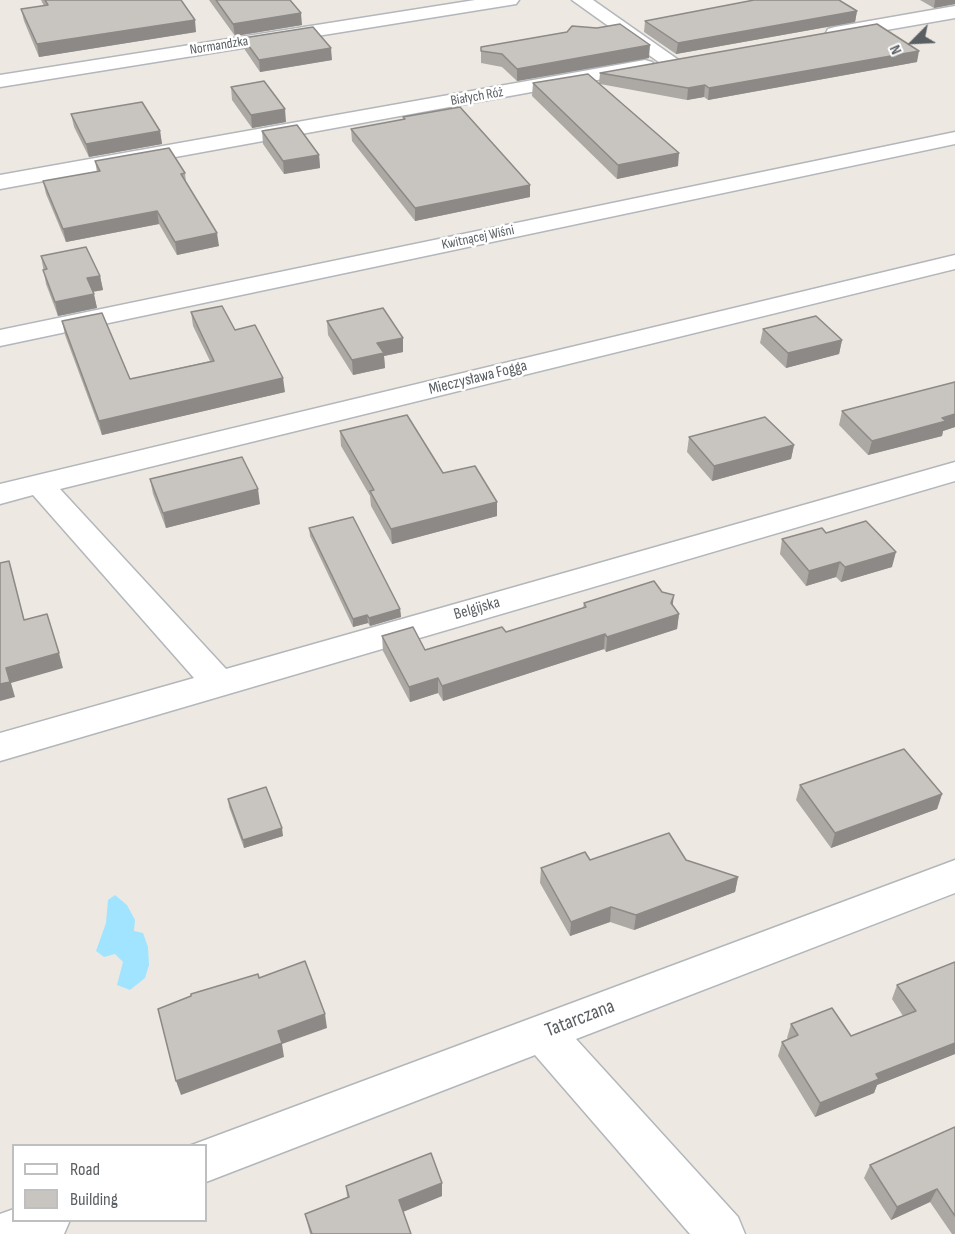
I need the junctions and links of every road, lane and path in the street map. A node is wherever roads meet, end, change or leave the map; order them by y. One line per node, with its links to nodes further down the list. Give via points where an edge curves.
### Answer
1 (510, 0): 7 (street, Normandzka)
2 (581, 0): 6 (street)
3 (955, 12): 4 (street)
4 (818, 36)
5 (693, 57): 6 (street, Białych Róż)
6 (670, 61): 9 (street, Białych Róż)
7 (0, 81)
8 (955, 138): 11 (street, Kwitnącej Wiśni)
9 (0, 182)
10 (955, 262): 13 (street, Mieczysława Fogga)
11 (0, 338)
12 (955, 471): 15 (street, Belgijska)
13 (40, 485): 14 (street, Mieczysława Fogga); 15 (street)
14 (0, 494)
15 (220, 684): 16 (street, Belgijska)
16 (0, 747)
17 (955, 876): 18 (street, Tatarczana)
18 (543, 1033): 19 (street, Tatarczana); 22 (street)
19 (207, 1160)
20 (43, 1222): 21 (street)
21 (10, 1234)
22 (721, 1234)

